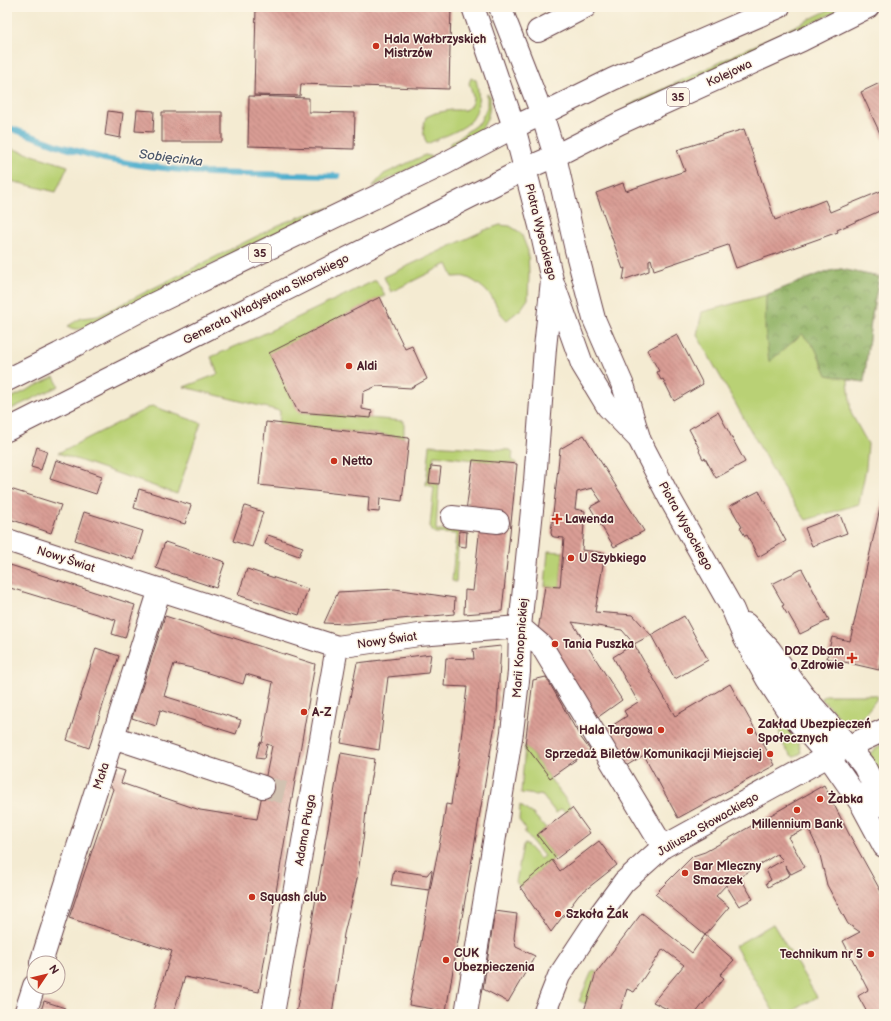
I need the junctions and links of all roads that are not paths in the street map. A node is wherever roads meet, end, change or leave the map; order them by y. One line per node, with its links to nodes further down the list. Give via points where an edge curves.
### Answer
1 (472, 7): 8 (street, Piotra Wysockiego)
2 (500, 7): 7 (street, Piotra Wysockiego)
3 (585, 7): 6 (street)
4 (778, 7): 7 (street, 35)
5 (868, 7): 9 (street, Kolejowa / 35)
6 (538, 31)
7 (542, 114): 8 (street, 35); 9 (street, Piotra Wysockiego)
8 (514, 128): 10 (street, Piotra Wysockiego); 12 (street, 35, via 446,164 144,309)
9 (555, 156): 10 (street, Kolejowa / 35); 14 (street, Piotra Wysockiego, via 594,319 624,388)
10 (525, 169): 11 (street, Piotra Wysockiego); 13 (street, Generała Władysława Sikorskiego / 35)
11 (552, 280): 14 (street, Piotra Wysockiego, via 582,364 608,407); 16 (street, Marii Konopnickiej, via 536,466)
12 (7, 380)
13 (7, 430)
14 (640, 441): 19 (street, Piotra Wysockiego)
15 (452, 517): 16 (street)
16 (513, 524): 20 (street, Marii Konopnickiej)
17 (7, 540): 18 (street, Nowy Świat)
18 (160, 589): 21 (street, Nowy Świat); 23 (street, Mała)
19 (733, 610): 24 (street, Piotra Wysockiego, via 770,650 803,695); 25 (street, Piotra Wysockiego, via 745,639 767,679 786,708)
20 (520, 627): 21 (street, Nowy Świat, via 419,635); 29 (street, via 541,645); 34 (street, Marii Konopnickiej, via 519,672 512,732)
21 (337, 647): 33 (street, Adama Pługa, via 301,796)
22 (884, 730): 24 (street, Juliusza Słowackiego)
23 (113, 737): 26 (street); 30 (street, Mała)
24 (849, 746): 25 (street, Juliusza Słowackiego); 27 (street, Piotra Wysockiego, via 864,766)
25 (828, 756): 28 (street, Piotra Wysockiego, via 862,805); 29 (street, Juliusza Słowackiego)
26 (263, 787)
27 (884, 804)
28 (884, 846)
29 (663, 847): 35 (street, Juliusza Słowackiego, via 624,882 598,917 559,976)
30 (44, 955)
31 (31, 995): 32 (street)
32 (25, 1014)
33 (273, 1014)
34 (466, 1014)
35 (544, 1014)

